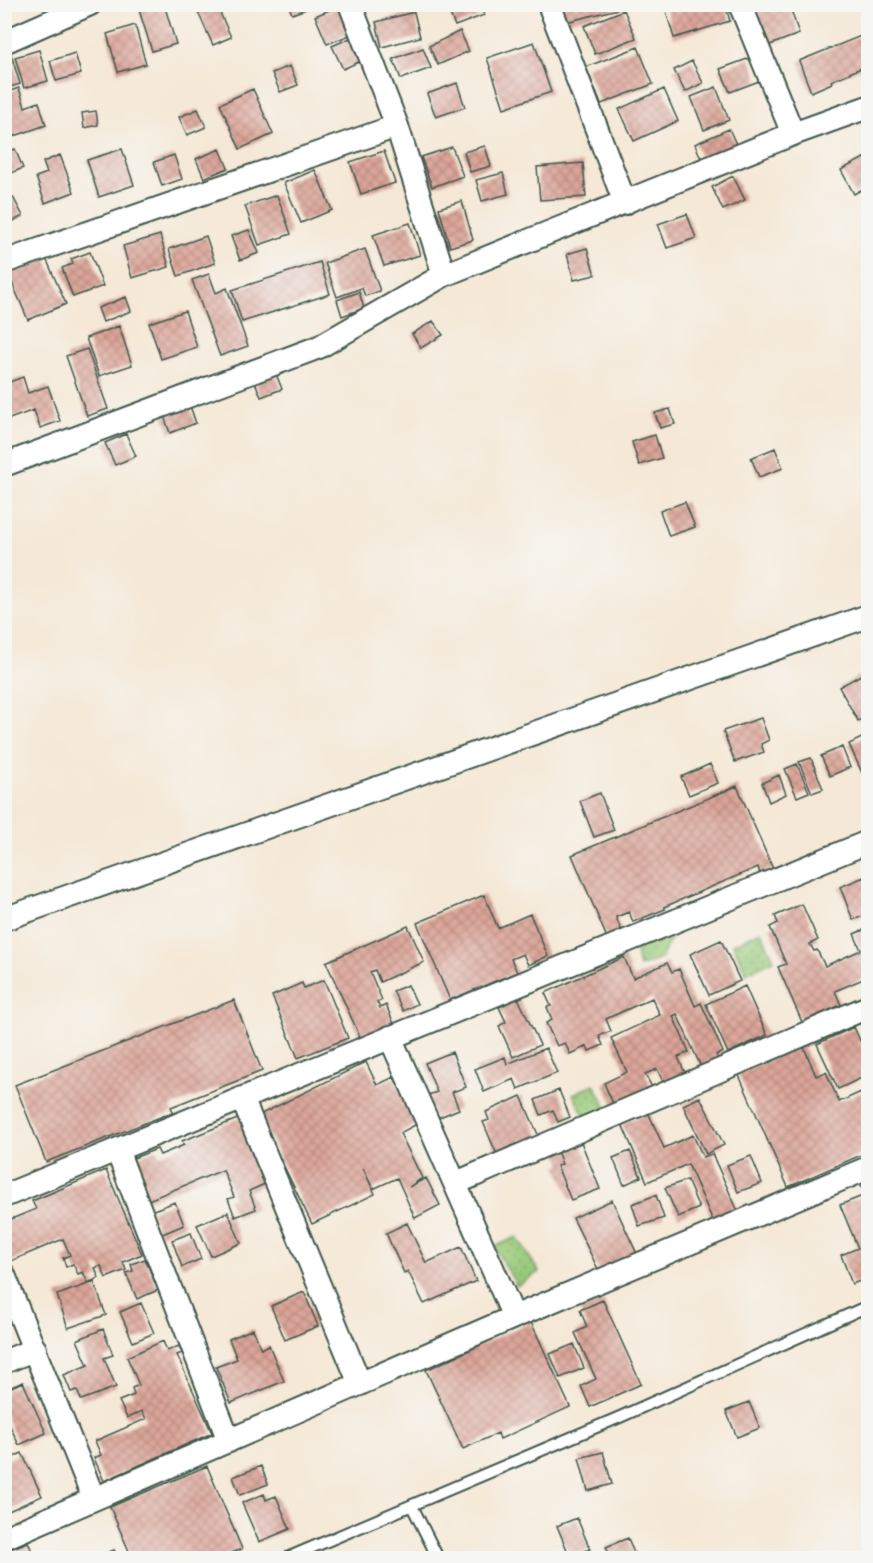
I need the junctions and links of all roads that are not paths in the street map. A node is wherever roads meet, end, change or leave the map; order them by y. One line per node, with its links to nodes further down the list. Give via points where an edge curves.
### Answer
1 (90, 4): 5 (street)
2 (350, 4): 7 (street)
3 (549, 4): 9 (street)
4 (740, 4): 8 (street)
5 (4, 42)
6 (868, 107): 8 (street)
7 (397, 126): 10 (street); 11 (street)
8 (793, 134): 9 (street)
9 (626, 203): 11 (street)
10 (4, 262)
11 (444, 275): 12 (street, via 319,347)
12 (4, 465)
13 (868, 616): 15 (street)
14 (868, 842): 17 (street)
15 (4, 919)
16 (868, 1007): 21 (street)
17 (390, 1037): 18 (street); 21 (street)
18 (242, 1098): 19 (street); 28 (street)
19 (117, 1150): 22 (street); 29 (street)
20 (868, 1168): 25 (street)
21 (456, 1183): 25 (street)
22 (4, 1196)
23 (4, 1275): 26 (street)
24 (868, 1306): 31 (lane)
25 (514, 1317): 28 (street)
26 (34, 1349): 27 (street); 30 (street)
27 (4, 1362)
28 (360, 1384): 29 (street)
29 (229, 1441): 30 (street)
30 (94, 1499): 32 (street)
31 (412, 1506): 33 (lane); 34 (lane)
32 (4, 1538)
33 (287, 1558)
34 (438, 1558)

